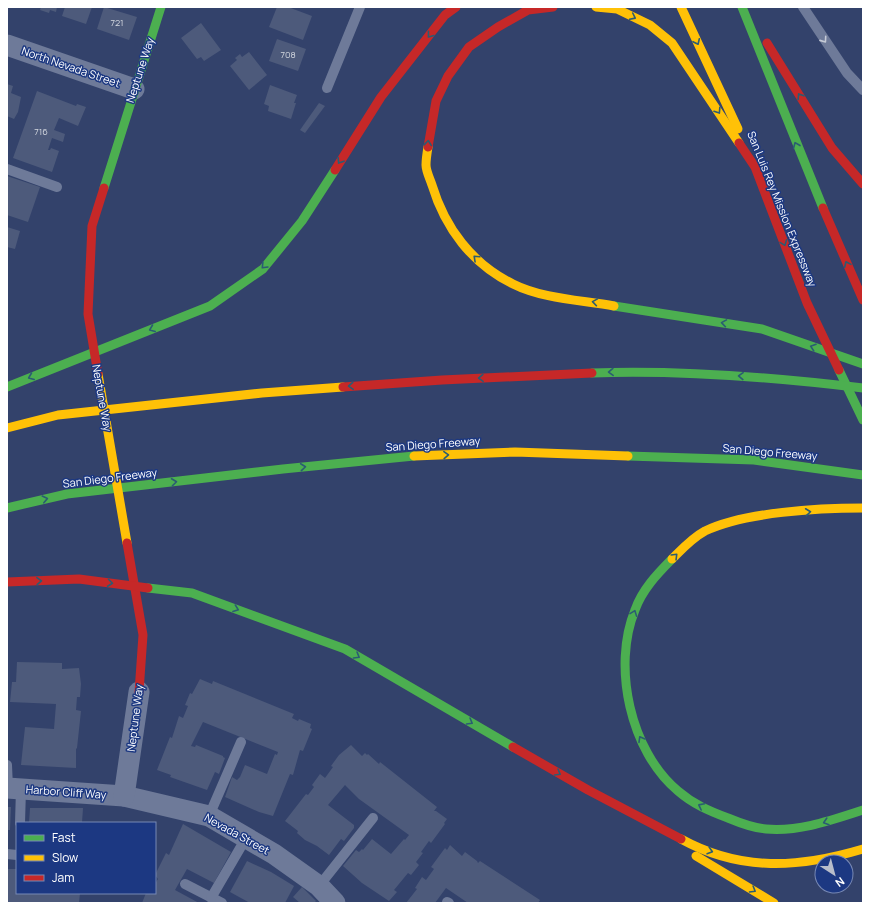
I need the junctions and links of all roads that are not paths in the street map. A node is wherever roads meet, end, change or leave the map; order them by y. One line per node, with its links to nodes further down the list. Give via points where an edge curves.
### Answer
1 (161, 7): 11 (main road, Neptune Way)
2 (360, 7): 10 (lane)
3 (456, 7): 19 (main road, one-way to 19, via 445,15 381,97 302,221 263,269 210,306)
4 (552, 7): 18 (main road, one-way to 4, via 762,329 546,294 513,284 486,267 465,247 448,226 426,166 436,101 448,76 469,47 528,10)
5 (596, 7): 13 (main road, one-way to 13, via 617,9 650,25 672,42)
6 (680, 7): 13 (main road, San Luis Rey Mission Expressway, one-way to 13)
7 (743, 7): 15 (main road, one-way to 7, via 832,148); 17 (main road, one-way to 7, via 808,173)
8 (803, 7): 12 (lane, one-way to 12, via 847,73)
9 (7, 45): 11 (street, North Nevada Street)
10 (327, 88)
11 (134, 89): 27 (main road, Neptune Way, via 92,226 88,314 143,635)
12 (863, 90)
13 (755, 167): 21 (main road, San Luis Rey Mission Expressway, one-way to 21, via 806,303)
14 (7, 169): 16 (lane)
15 (863, 184)
16 (57, 187)
17 (863, 300)
18 (863, 364)
19 (7, 387)
20 (863, 388): 22 (main road, one-way to 22, via 780,378 626,372 435,380 262,393 66,414)
21 (863, 420)
22 (7, 428)
23 (863, 475): 24 (main road, San Diego Freeway, one-way to 23, via 68,494 419,456 515,452 746,460)
24 (7, 508)
25 (863, 508): 33 (main road, one-way to 25, via 808,828 765,829 732,820 698,806 676,789 661,772 638,734 629,709 625,671 626,640 634,612 648,585 680,551 705,531 738,520)
26 (7, 582): 31 (main road, one-way to 31, via 79,579 192,593 345,649)
27 (139, 692): 32 (street, Neptune Way)
28 (241, 742): 34 (lane)
29 (7, 765): 30 (lane)
30 (12, 788): 32 (street, Harbor Cliff Way); 36 (lane)
31 (588, 790): 38 (main road, one-way to 38, via 695,847 744,862 795,864); 44 (main road, one-way to 44)
32 (124, 796): 34 (street, Nevada Street)
33 (863, 810)
34 (209, 816): 37 (street, Nevada Street)
35 (372, 818): 40 (lane)
36 (20, 822)
37 (246, 838): 40 (street, Nevada Street, via 274,854); 41 (lane)
38 (863, 849)
39 (185, 884): 41 (lane)
40 (319, 886): 43 (street, Nevada Street)
41 (211, 898): 42 (lane)
42 (222, 903)
43 (334, 903)
44 (774, 903)

